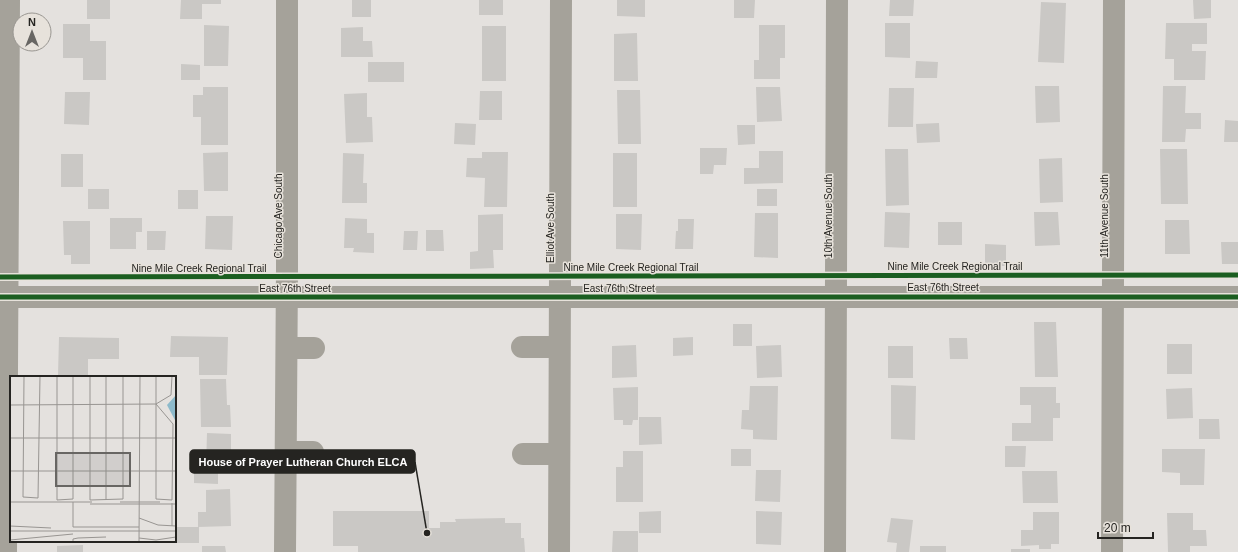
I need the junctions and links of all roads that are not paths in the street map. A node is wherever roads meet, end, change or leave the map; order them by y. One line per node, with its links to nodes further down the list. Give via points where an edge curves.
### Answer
1 (9, 0): 7 (street)
2 (287, 0): 8 (street, Chicago Ave South)
3 (561, 0): 9 (street, Elliot Ave South)
4 (838, 0): 6 (street, 10th Avenue South)
5 (1114, 0): 10 (street, 11th Avenue South)
6 (836, 296): 9 (street, East 76th Street); 10 (street, East 76th Street); 23 (street, 10th Avenue South)
7 (4, 297): 8 (street, East 76th Street); 20 (street)
8 (287, 297): 9 (street, East 76th Street); 12 (street, Chicago Ave South)
9 (559, 297): 15 (street, Elliot Ave South)
10 (1113, 297): 11 (street, East 76th Street); 24 (street, 11th Avenue South)
11 (1238, 297)
12 (287, 348): 13 (street); 16 (street, Chicago Ave South)
13 (314, 348)
14 (522, 348): 15 (street)
15 (559, 348): 19 (street, Elliot Ave South)
16 (286, 452): 17 (street); 21 (street, Chicago Ave South)
17 (314, 452)
18 (523, 454): 19 (street)
19 (559, 454): 22 (street, Elliot Ave South)
20 (6, 552)
21 (285, 552)
22 (559, 552)
23 (835, 552)
24 (1112, 552)

